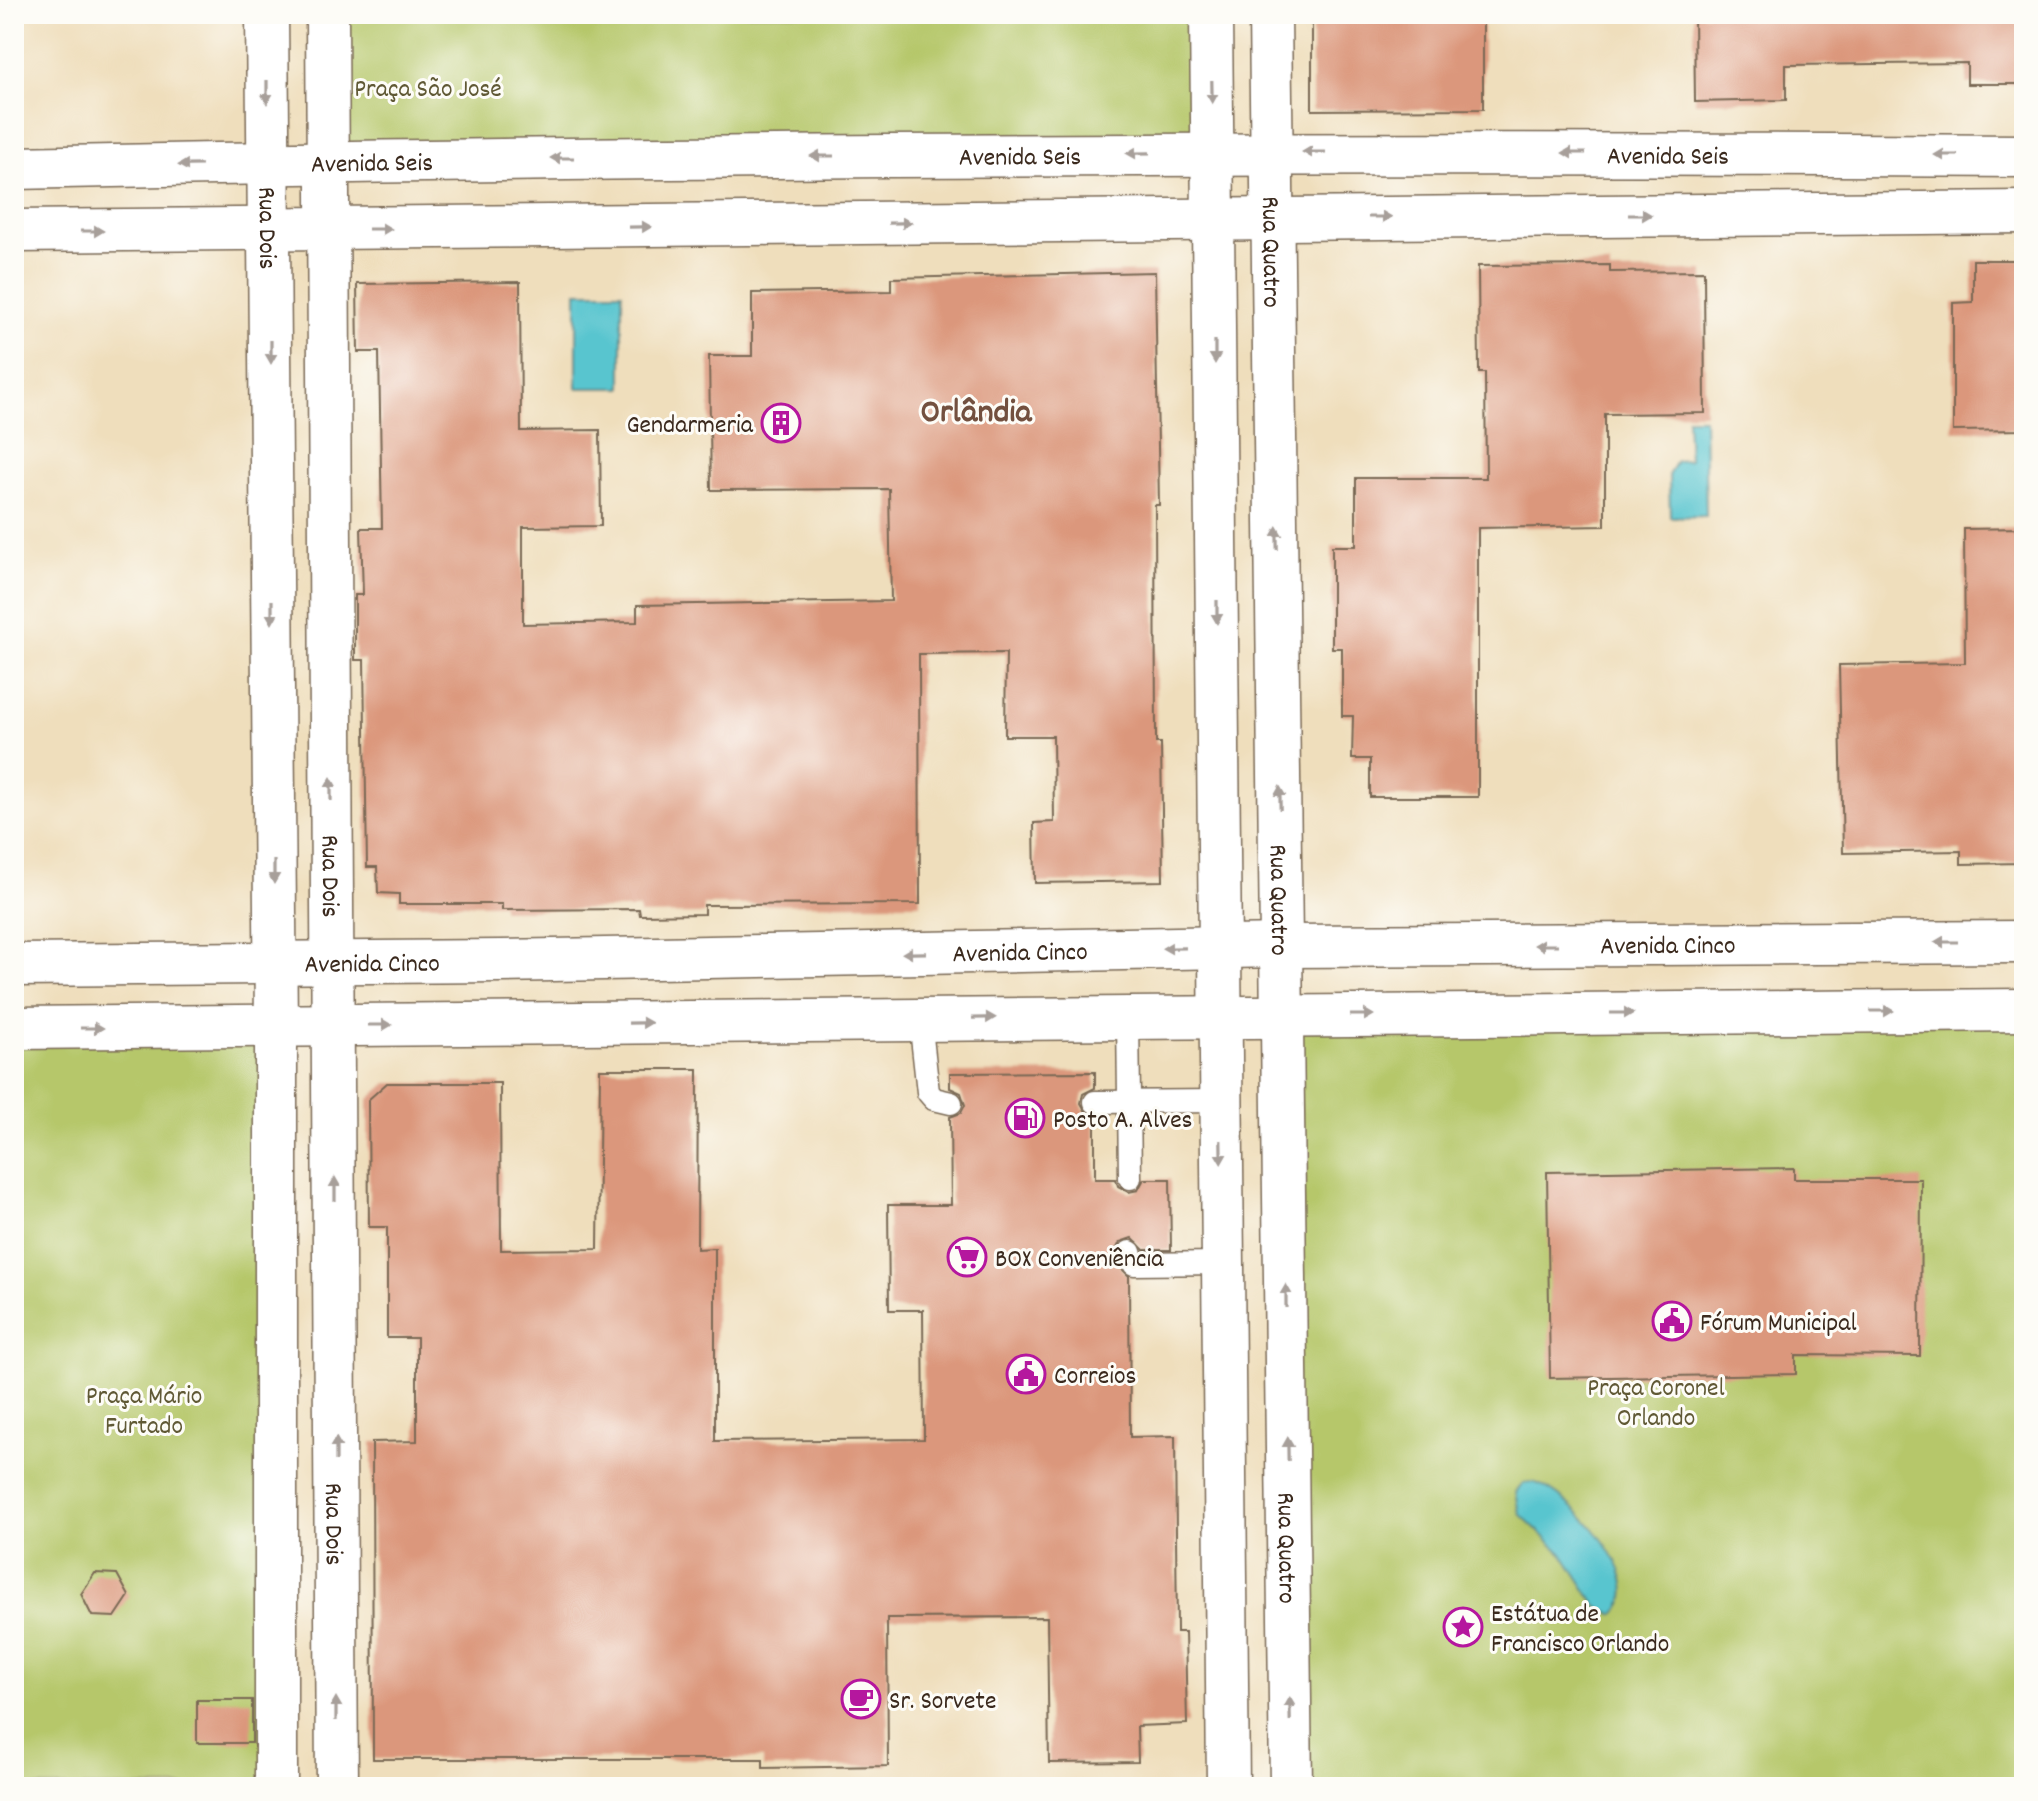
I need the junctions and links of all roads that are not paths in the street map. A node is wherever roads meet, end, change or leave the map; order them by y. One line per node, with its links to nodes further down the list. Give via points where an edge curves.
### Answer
1 (267, 14): 9 (street, Rua Dois, one-way to 9)
2 (327, 14): 8 (street, Rua Dois)
3 (1211, 14): 6 (street, one-way to 6)
4 (1270, 14): 5 (street, Rua Quatro)
5 (1272, 152): 6 (street, Avenida Seis); 7 (street, Avenida Seis, one-way to 5); 12 (street, Rua Quatro)
6 (1213, 153): 8 (street, Avenida Seis, one-way to 8); 13 (street)
7 (2024, 156)
8 (329, 162): 9 (street, Avenida Seis); 15 (street, Rua Dois)
9 (267, 163): 10 (street, Avenida Seis, one-way to 10); 14 (street, Rua Dois)
10 (14, 168)
11 (2024, 212): 12 (street, one-way to 11)
12 (1274, 217): 13 (street); 18 (street, Rua Quatro, one-way to 12)
13 (1214, 219): 15 (street, one-way to 13); 19 (street, one-way to 19)
14 (270, 229): 15 (street); 16 (street, one-way to 14); 21 (street, Rua Dois, one-way to 21)
15 (330, 229): 20 (street, Rua Dois, one-way to 15)
16 (14, 231)
17 (2024, 942): 18 (street, Avenida Cinco, one-way to 18)
18 (1282, 946): 19 (street, Avenida Cinco); 25 (street, Rua Quatro)
19 (1219, 947): 20 (street, Avenida Cinco, one-way to 20); 24 (street)
20 (331, 962): 21 (street, Avenida Cinco); 29 (street, Rua Dois)
21 (274, 963): 22 (street, Avenida Cinco); 28 (street, Rua Dois)
22 (14, 965)
23 (2024, 1010): 25 (street, one-way to 23)
24 (1220, 1016): 25 (street); 26 (street); 31 (street)
25 (1284, 1016): 41 (street, Rua Quatro, one-way to 25)
26 (1128, 1017): 27 (street, one-way to 26); 34 (lane)
27 (920, 1019): 29 (street, one-way to 27); 33 (lane, via 928,1092)
28 (276, 1026): 29 (street); 30 (street, one-way to 28); 38 (street, Rua Dois)
29 (334, 1026): 39 (street, Rua Dois, one-way to 29)
30 (14, 1028)
31 (1221, 1101): 34 (lane); 37 (street, one-way to 37)
32 (1095, 1102): 34 (lane)
33 (951, 1103)
34 (1130, 1103): 35 (lane)
35 (1130, 1178)
36 (1130, 1252): 37 (lane, via 1134,1264)
37 (1223, 1263): 40 (street)
38 (276, 1787)
39 (337, 1787)
40 (1228, 1787)
41 (1291, 1787)

